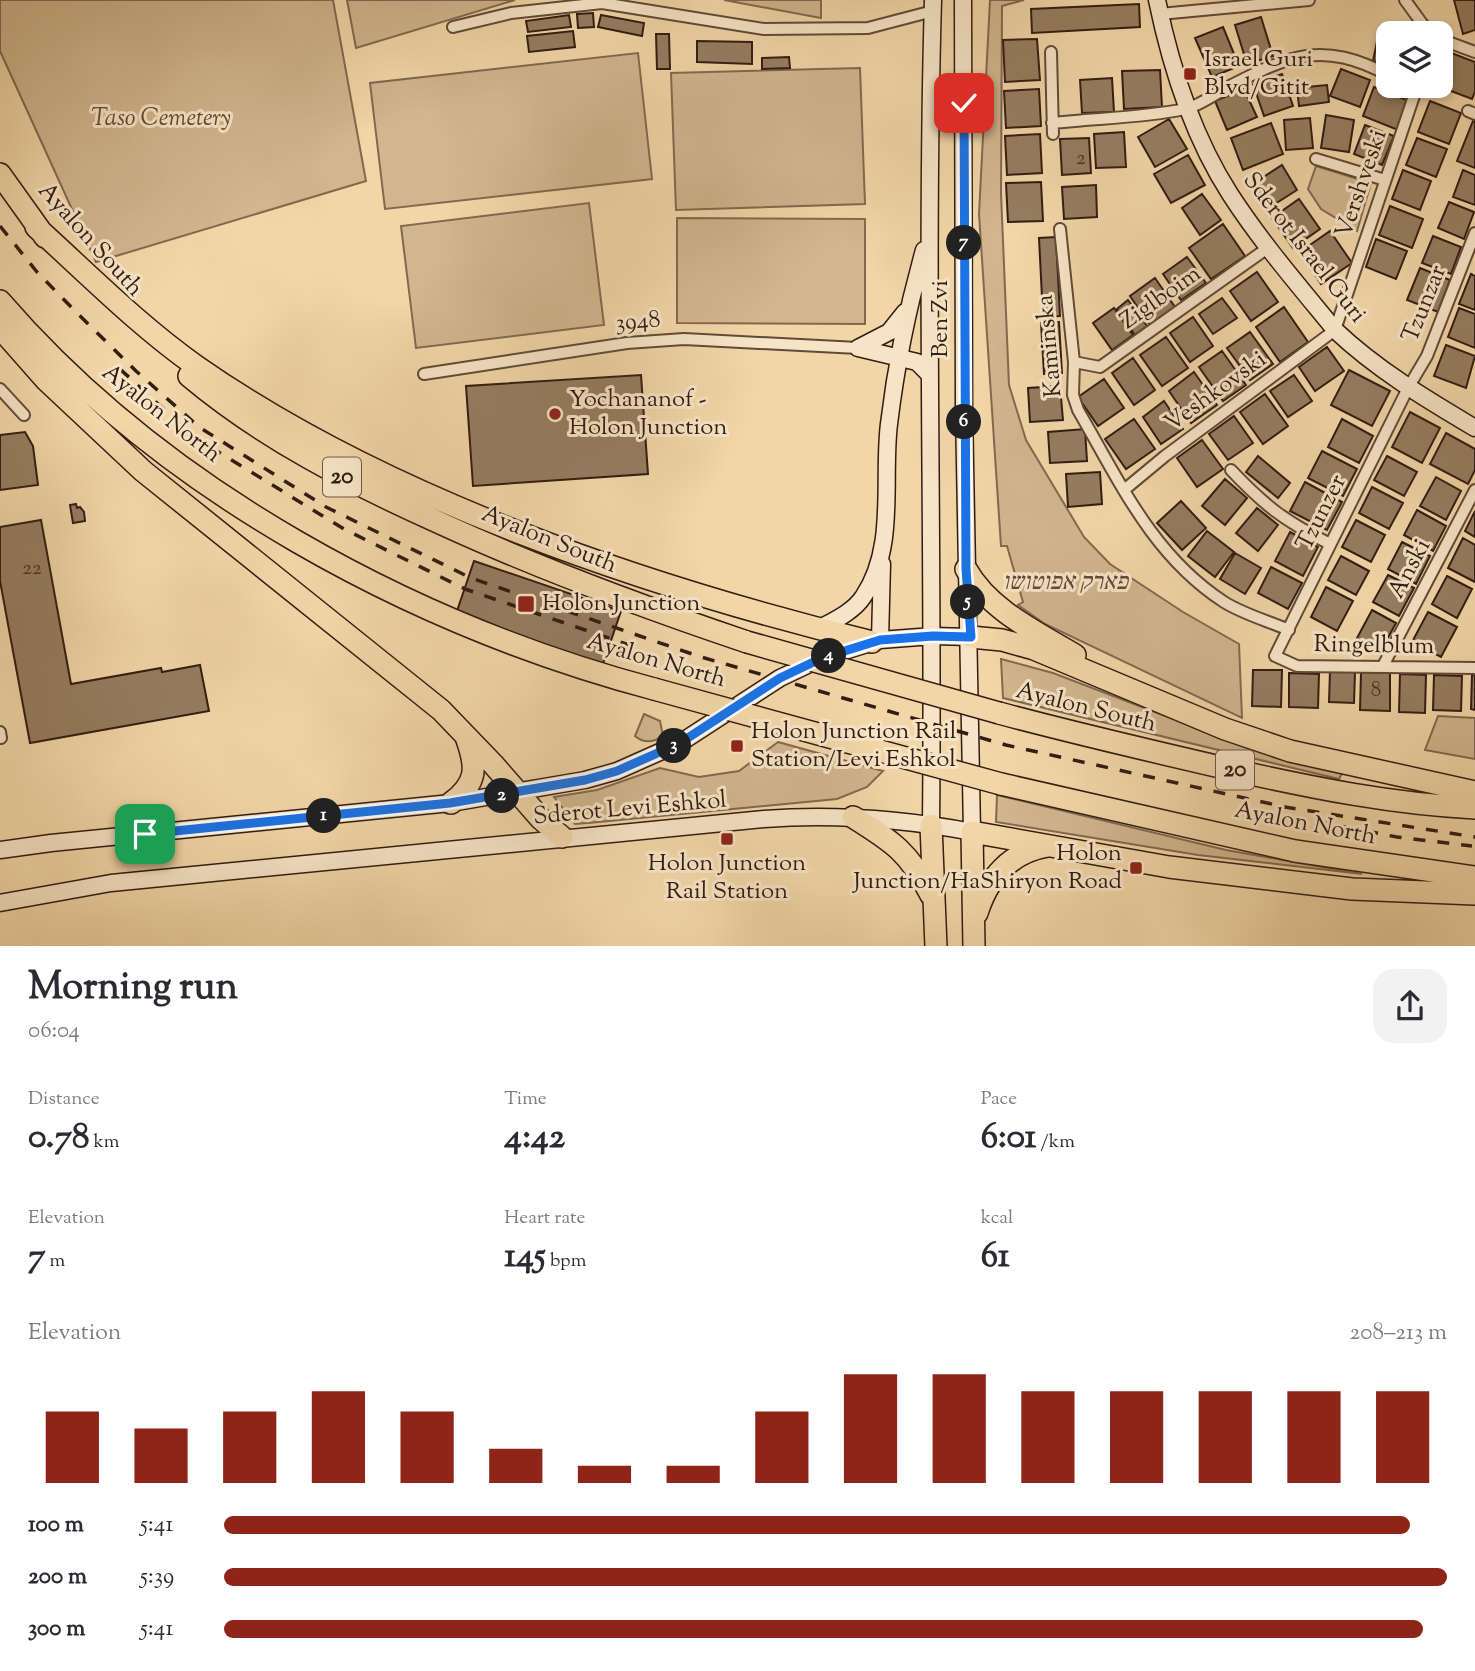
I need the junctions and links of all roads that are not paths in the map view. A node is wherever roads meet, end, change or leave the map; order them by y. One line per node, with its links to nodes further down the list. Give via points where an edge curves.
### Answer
1 (963, 0): 40 (main road, Ben Zvi)
2 (1309, 0): 5 (street)
3 (1405, 0): 6 (street)
4 (933, 6): 7 (street, via 868,28 764,29 602,3 511,13); 19 (main road, Ben Zvi)
5 (1158, 7): 13 (main road, Sderot Israel Guri)
6 (1420, 21)
7 (453, 27)
8 (1453, 44): 10 (street)
9 (1051, 52): 13 (street, via 1052,128)
10 (1475, 52)
11 (1376, 69): 13 (street, via 1351,58 1308,55 1278,62)
12 (1409, 98): 16 (street, Vershveski)
13 (1187, 109): 21 (main road, Sderot Israel Guri, via 1229,192)
14 (1315, 159): 16 (street)
15 (0, 174): 17 (highway, Ayalon South / 20)
16 (1385, 180): 25 (street, Vershveski)
17 (36, 227): 41 (highway, via 127,311 195,365 340,452 513,529 600,562); 56 (highway, Ayalon South / 20, bridge, via 136,331 202,386 309,459 524,561 747,642 1118,744 1369,798)
18 (1060, 229): 28 (street, Kaminska)
19 (929, 231): 23 (main road); 30 (main road, Ben Zvi)
20 (1475, 233): 31 (street, Tzunzar, via 1427,356)
21 (1269, 247): 25 (main road, Sderot Israel Guri); 28 (street, Ziglboim, via 1100,367)
22 (0, 300): 63 (highway, Ayalon North, bridge, via 86,390 177,463 328,559 407,600 493,636 611,677 1001,784 1295,851)
23 (908, 308): 26 (main road, via 889,332); 27 (main road)
24 (0, 328): 51 (highway, via 46,380 143,471 411,684)
25 (1335, 330): 31 (main road, Sderot Israel Guri); 36 (street, Veshkovski)
26 (858, 348): 27 (main road); 29 (street, 3948, via 684,339 627,343)
27 (900, 356): 30 (main road, via 917,362); 39 (main road, via 888,428)
28 (1074, 362): 36 (street, Kaminska, via 1073,395 1078,410)
29 (424, 374)
30 (929, 374): 43 (main road, Ben Zvi)
31 (1408, 388): 34 (main road, Sderot Israel Guri); 38 (street, Tzunzer)
32 (0, 389): 33 (street)
33 (24, 415)
34 (1475, 428)
35 (1231, 470): 38 (street, via 1264,505)
36 (1124, 490): 42 (street, Kaminska, via 1164,551 1193,579 1227,603)
37 (1475, 490): 47 (street, Anski)
38 (1329, 544): 42 (street, Tzunzer)
39 (883, 551): 41 (main road, via 863,597); 45 (main road)
40 (966, 569): 44 (main road, Ben Zvi); 49 (highway, via 993,602)
41 (820, 628): 45 (highway)
42 (1289, 629): 46 (street, Tzunzer)
43 (933, 636): 44 (main road, Sderot Levi Eshkol); 45 (main road, Sderot Levi Eshkol); 58 (main road, Ben Zvi)
44 (971, 637): 49 (highway, via 1034,649); 59 (main road, Ben Zvi)
45 (876, 641): 54 (main road, Sderot Levi Eshkol, via 794,671 693,736 651,757 599,777)
46 (1275, 656): 47 (street, Ringelblum, via 1297,666)
47 (1382, 666): 48 (street, Ringelblum)
48 (1475, 668)
49 (1144, 694): 53 (highway, via 1290,751)
50 (0, 732): 52 (street)
51 (466, 735): 54 (highway); 55 (highway, via 473,778)
52 (1, 738)
53 (1475, 792)
54 (519, 793): 55 (main road, Sderot Levi Eshkol); 60 (highway)
55 (450, 803): 62 (main road, Sderot Levi Eshkol)
56 (1475, 808)
57 (853, 817): 58 (main road, Sderot Levi Eshkol); 60 (main road, Sderot Levi Eshkol, via 787,817); 65 (highway, via 900,848)
58 (931, 825): 59 (main road, Sderot Levi Eshkol); 65 (highway)
59 (972, 832): 61 (highway); 67 (highway)
60 (562, 838): 66 (main road, Sderot Levi Eshkol, via 111,883)
61 (1057, 845): 64 (highway, via 1169,867 1339,887); 67 (highway, via 1024,854 1000,869 986,888)
62 (0, 850)
63 (1475, 877)
64 (1475, 894)
65 (934, 900): 68 (highway)
66 (0, 903)
67 (973, 925): 69 (highway)
68 (936, 946)
69 (974, 946)

